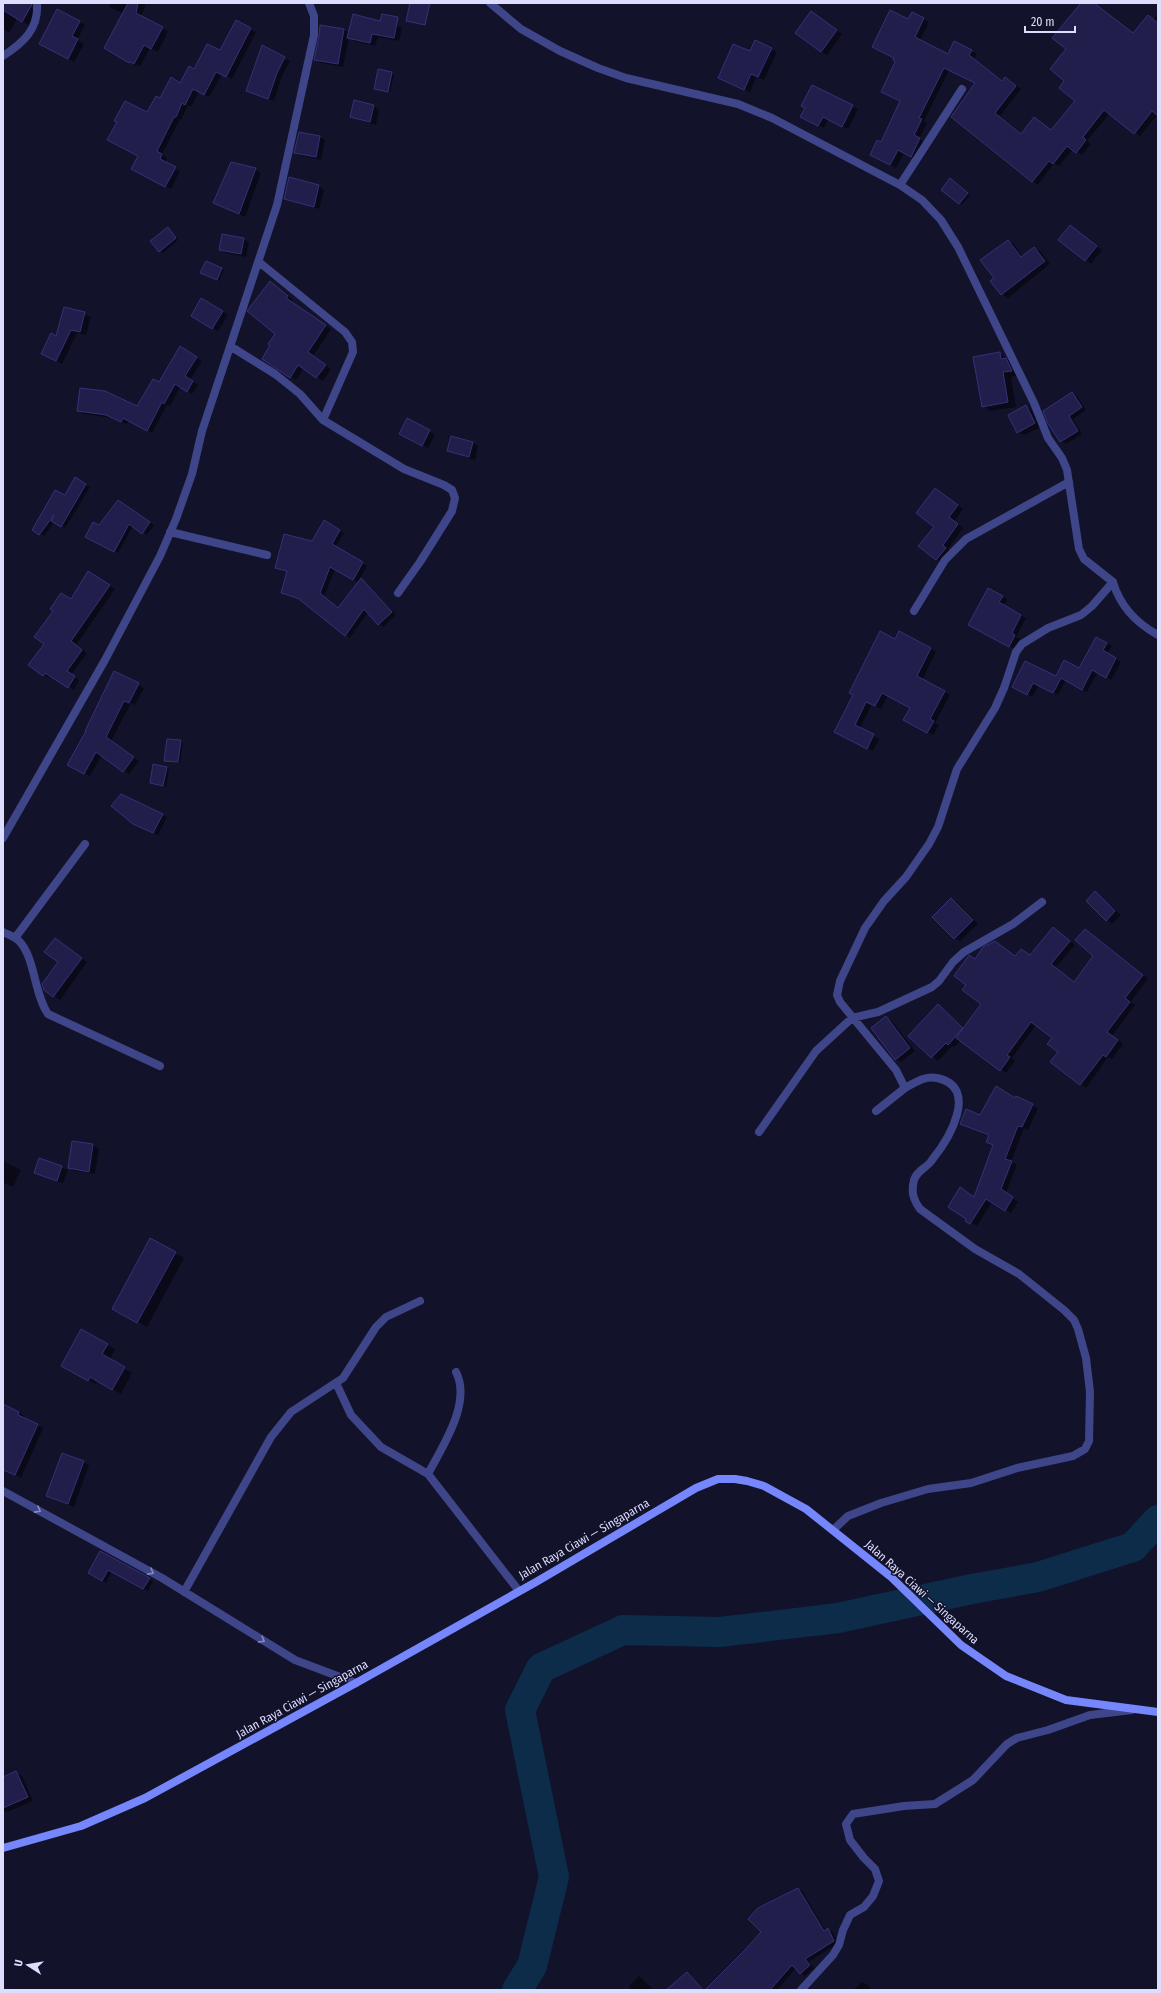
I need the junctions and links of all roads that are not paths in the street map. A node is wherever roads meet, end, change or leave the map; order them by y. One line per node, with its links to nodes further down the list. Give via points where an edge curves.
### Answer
1 (37, 3): 4 (street, via 36,18 30,32 22,44)
2 (490, 3): 6 (street, via 521,29 560,51 626,78 754,110)
3 (311, 4): 7 (street, via 314,35 276,205)
4 (3, 56)
5 (962, 89): 6 (street)
6 (900, 185): 10 (street, via 922,200 941,220 958,247 1034,403 1048,438 1062,458)
7 (259, 262): 8 (street); 9 (street, via 345,332 352,342 353,352)
8 (230, 346): 9 (street, via 275,374 300,394); 11 (street, via 202,431 192,474)
9 (323, 420): 14 (street, via 404,469 452,490 455,498 452,511)
10 (1069, 482): 13 (street, via 1079,549 1084,559); 15 (street, via 966,539 945,560)
11 (170, 532): 12 (street); 17 (street, via 105,660)
12 (267, 554)
13 (1113, 582): 16 (street, via 1116,592 1136,620); 22 (street, via 1081,615 1038,634 1022,644 1016,652 995,708 957,769 938,827 929,844 865,928 840,981 837,995)
14 (398, 593)
15 (914, 611)
16 (1158, 635)
17 (3, 838)
18 (85, 844): 21 (street)
19 (1042, 902): 22 (street, via 1013,924 964,952 932,987 878,1012)
20 (3, 932): 21 (street)
21 (15, 938): 23 (street, via 25,949 48,1014)
22 (852, 1018): 24 (street, via 864,1029 896,1070); 26 (street, via 816,1051)
23 (160, 1066)
24 (906, 1088): 25 (street); 32 (street, via 921,1079 934,1078 951,1083 959,1096 958,1113 950,1132 932,1161 914,1180 914,1201 964,1242 1019,1274 1074,1320 1086,1358 1090,1392 1089,1441 1085,1449 1074,1456 1017,1468 971,1483 928,1489 882,1503 848,1516)
25 (876, 1111)
26 (759, 1132)
27 (420, 1301): 29 (street, via 386,1317 376,1327 348,1372)
28 (456, 1372): 30 (street, via 461,1383 461,1391 454,1422)
29 (336, 1383): 30 (street, via 351,1415 381,1447); 34 (street, via 301,1404 280,1423)
30 (428, 1474): 33 (street)
31 (3, 1492): 34 (street, one-way to 34)
32 (833, 1530): 33 (main road, Jalan Raya Ciawi — Singaparna, via 806,1509 764,1486 735,1479 718,1479 676,1499); 36 (main road, Jalan Raya Ciawi — Singaparna, via 890,1576 961,1645 1006,1676 1066,1700)
33 (519, 1591): 35 (main road, Jalan Raya Ciawi — Singaparna)
34 (184, 1592): 35 (street, one-way to 35, via 295,1660)
35 (356, 1683): 38 (main road, Jalan Raya Ciawi — Singaparna, via 145,1798 81,1826)
36 (1140, 1709): 37 (main road, Jalan Raya Ciawi — Singaparna); 39 (street, via 1090,1716 1017,1738 1007,1744 967,1785 935,1804 852,1814 846,1824 850,1840 875,1868 879,1881 873,1896 864,1907 850,1915 833,1955)
37 (1158, 1712)
38 (3, 1848)
39 (801, 1990)

